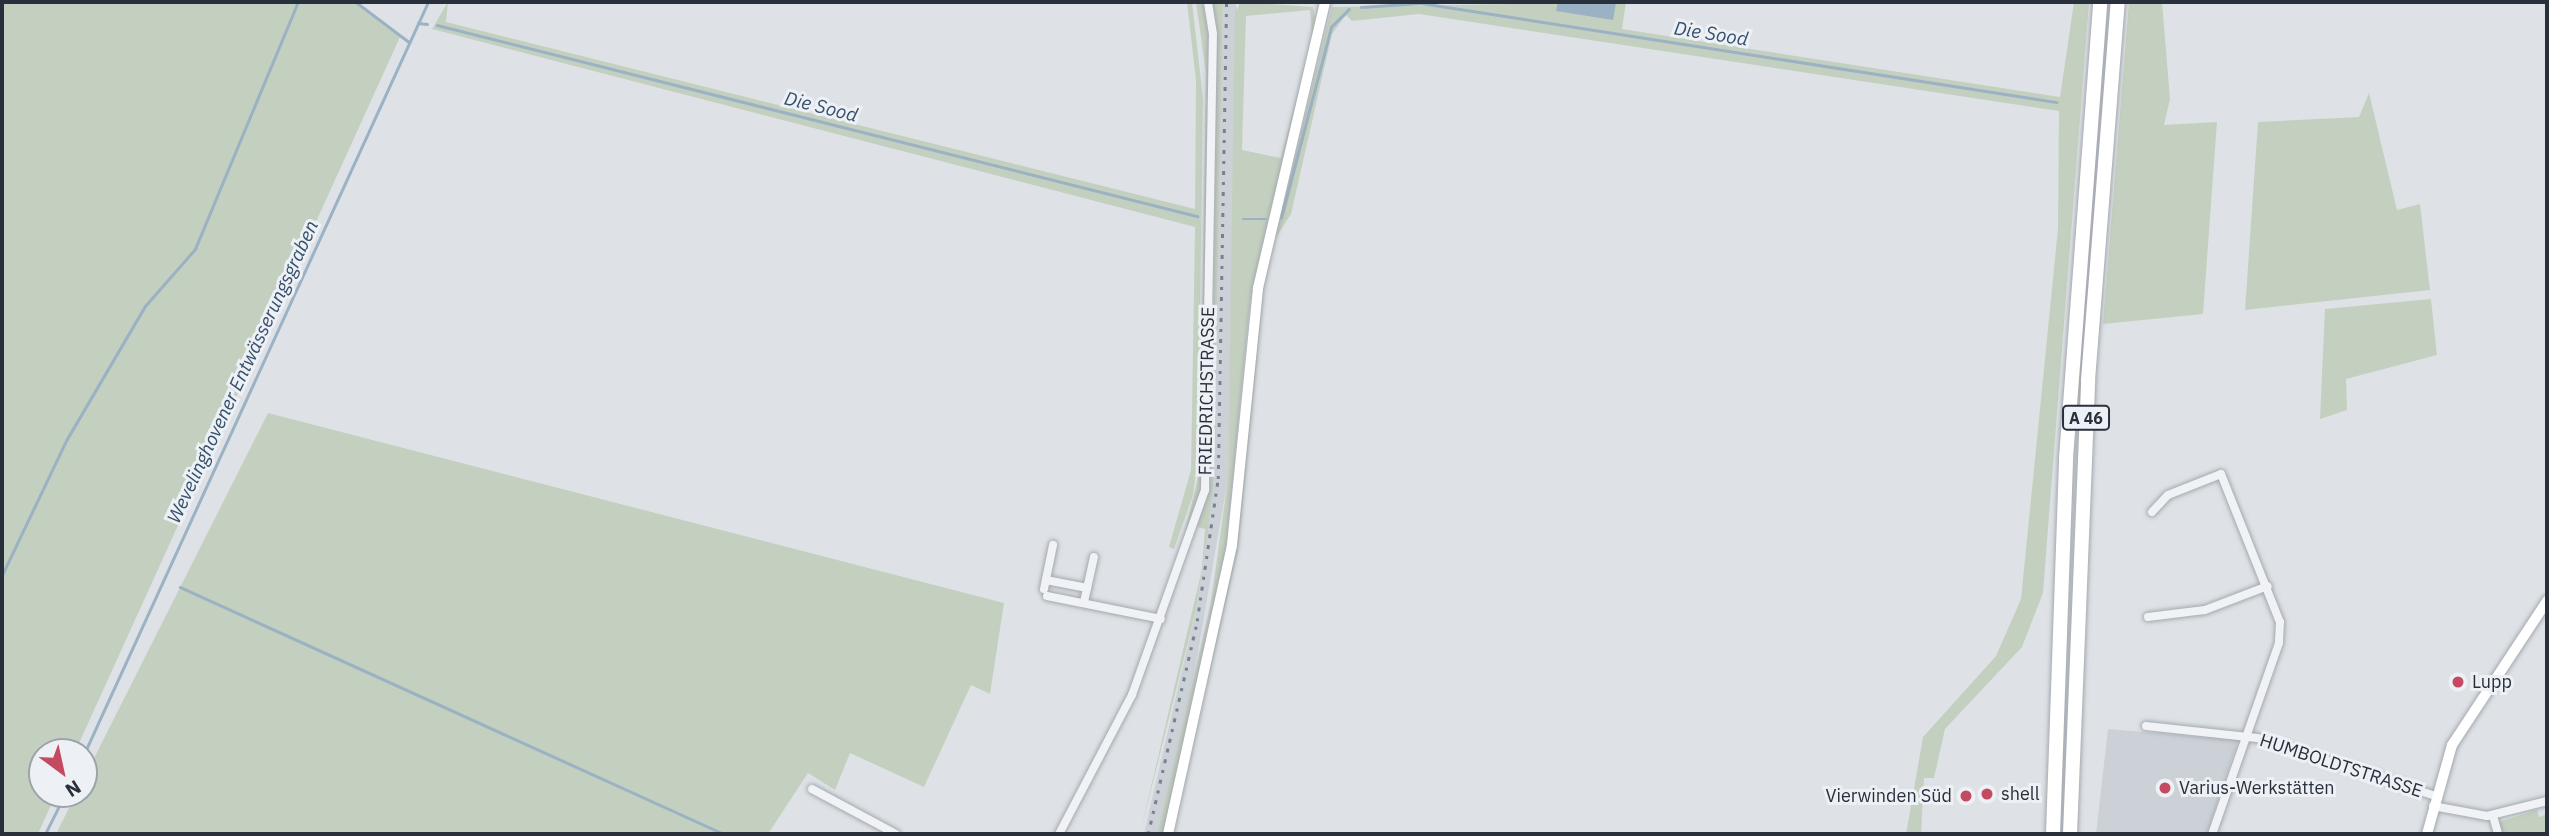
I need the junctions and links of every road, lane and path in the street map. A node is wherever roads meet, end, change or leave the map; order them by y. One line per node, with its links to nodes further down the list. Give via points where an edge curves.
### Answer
1 (1208, 2): 14 (street, FRIEDRICHSTRASSE, via 1213,34 1207,467)
2 (1325, 2): 23 (street, via 1258,288 1232,545)
3 (2100, 2): 24 (highway, A 46, via 2067,445)
4 (2118, 2): 25 (highway, A 46, via 2088,380)
5 (2152, 512): 8 (street, via 2168,495 2221,474)
6 (1053, 545): 10 (street)
7 (1094, 557): 9 (street)
8 (2268, 586): 13 (street, via 2199,611); 16 (street, via 2281,635)
9 (1087, 588): 10 (street); 12 (street)
10 (1046, 589): 12 (street)
11 (2547, 601): 18 (street, via 2457,736)
12 (1084, 602): 14 (street)
13 (2148, 617)
14 (1161, 619): 22 (street, FRIEDRICHSTRASSE, via 1128,704)
15 (2146, 726): 16 (street, HUMBOLDTSTRASSE)
16 (2246, 736): 18 (street, HUMBOLDTSTRASSE); 26 (street)
17 (812, 789): 21 (street)
18 (2434, 801): 20 (street, HUMBOLDTSTRASSE); 27 (street)
19 (2547, 801): 20 (street)
20 (2493, 816): 28 (street)
21 (896, 834)
22 (1059, 834)
23 (1168, 834)
24 (2053, 834)
25 (2070, 834)
26 (2212, 834)
27 (2427, 834)
28 (2498, 834)

